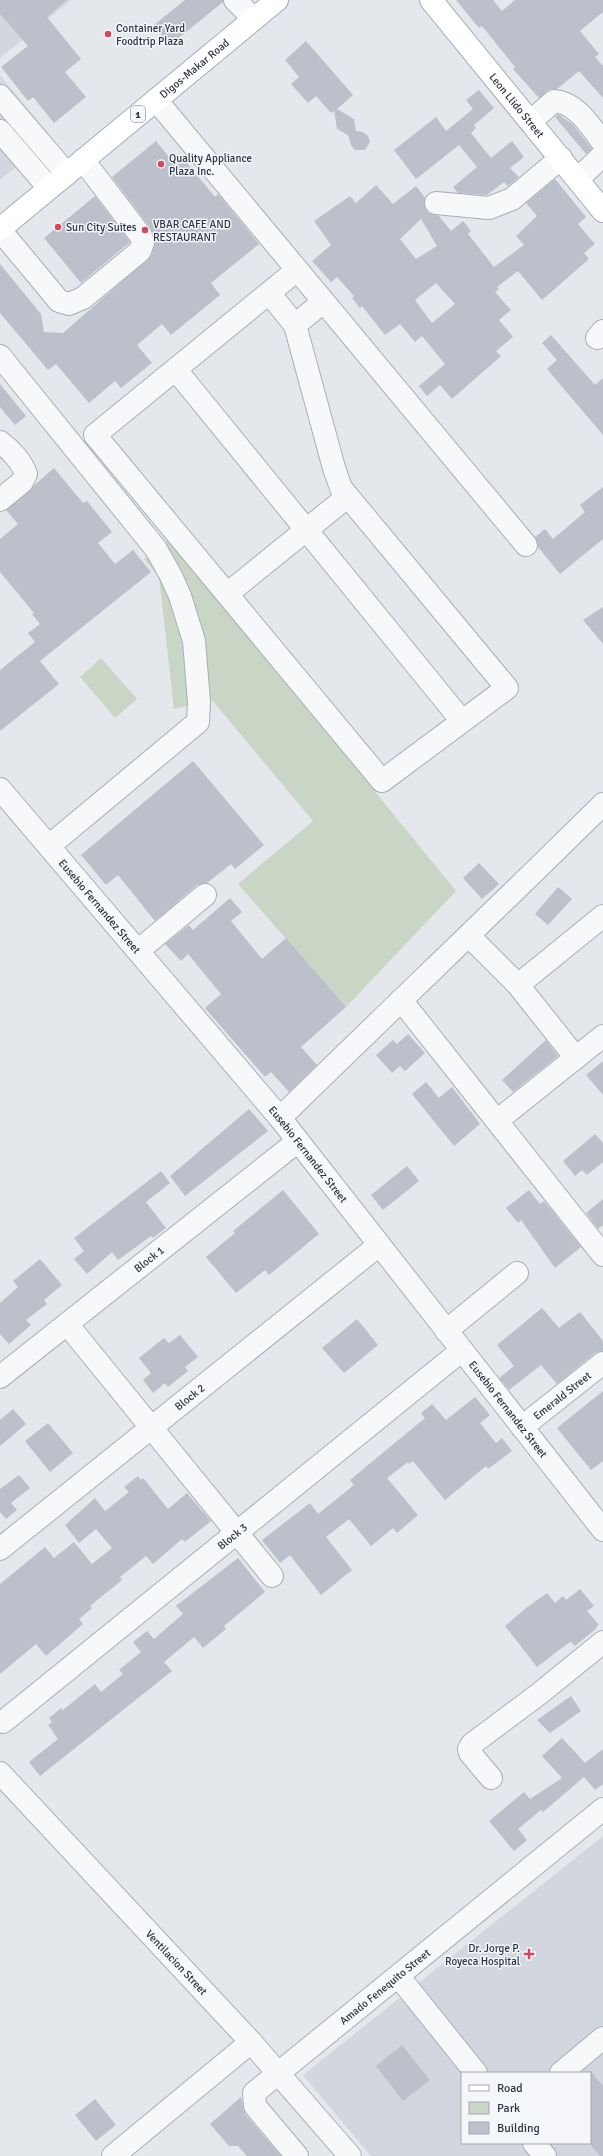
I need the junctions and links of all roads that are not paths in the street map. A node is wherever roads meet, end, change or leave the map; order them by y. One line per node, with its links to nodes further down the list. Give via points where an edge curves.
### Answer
1 (234, 0): 4 (street)
2 (277, 0): 4 (main road, Digos-Makar Road / 1)
3 (431, 0): 7 (main road, Leon Llido Street)
4 (254, 19): 6 (main road, Digos-Makar Road / 1)
5 (0, 96): 13 (street)
6 (156, 100): 12 (main road, Digos-Makar Road / 1); 19 (street)
7 (531, 121): 9 (street, via 554,101 560,101 580,114); 11 (main road, Leon Llido Street)
8 (0, 131): 15 (street)
9 (603, 142)
10 (603, 155): 14 (street)
11 (561, 158): 14 (main road, Leon Llido Street); 17 (street, via 512,199 489,208)
12 (83, 160): 13 (main road, Digos-Makar Road / 1); 18 (street, via 141,236 143,243 140,251 83,298 69,304 59,301)
13 (67, 174): 15 (main road, Digos-Makar Road / 1)
14 (578, 179): 16 (main road, Leon Llido Street)
15 (49, 188): 18 (main road, Digos-Makar Road / 1)
16 (600, 200)
17 (436, 203)
18 (0, 230)
19 (297, 270): 20 (street); 21 (street)
20 (269, 293): 22 (street); 24 (street)
21 (323, 302): 22 (street); 29 (street)
22 (295, 325): 26 (street, via 334,468)
23 (0, 356): 34 (street, via 156,549 180,596 194,641 198,722)
24 (176, 370): 28 (street); 30 (street, via 95,435)
25 (0, 442): 27 (street, via 24,467 26,474 22,482)
26 (347, 497): 28 (street); 31 (street, via 506,688)
27 (0, 500)
28 (307, 531): 30 (street); 31 (street)
29 (526, 545)
30 (227, 594): 31 (street, via 382,781)
31 (462, 721)
32 (0, 789): 34 (street, Eusebio Fernandez Street)
33 (603, 804): 37 (street)
34 (49, 846): 38 (street, Eusebio Fernandez Street)
35 (205, 895): 38 (street)
36 (603, 916): 39 (street)
37 (469, 936): 39 (street); 40 (street)
38 (139, 950): 43 (street, Eusebio Fernandez Street)
39 (518, 985): 42 (street)
40 (401, 1000): 43 (street); 44 (street)
41 (603, 1036): 42 (street)
42 (576, 1058): 44 (street)
43 (280, 1118): 45 (street, Eusebio Fernandez Street)
44 (498, 1120): 47 (street)
45 (298, 1141): 46 (street, Eusebio Fernandez Street); 49 (street, Block 1)
46 (379, 1245): 50 (street, Eusebio Fernandez Street); 54 (street, Block 2)
47 (603, 1255)
48 (517, 1274): 50 (street)
49 (67, 1324): 53 (street, Block 1); 54 (street)
50 (446, 1331): 51 (street, Eusebio Fernandez Street)
51 (461, 1351): 55 (street, Eusebio Fernandez Street); 57 (street, Block 3)
52 (603, 1363): 55 (street, Emerald Street)
53 (0, 1377)
54 (151, 1428): 57 (street); 58 (street, Block 2)
55 (522, 1428): 56 (street, Eusebio Fernandez Street)
56 (603, 1530)
57 (237, 1533): 59 (street); 61 (street, Block 3)
58 (0, 1549)
59 (272, 1576)
60 (603, 1642): 63 (street, via 472,1744 470,1754)
61 (3, 1722)
62 (0, 1773): 67 (street, Ventilacion Street)
63 (491, 1778)
64 (603, 1809): 65 (street, Amado Fenequito Street)
65 (399, 1977): 68 (street, Amado Fenequito Street); 69 (street)
66 (603, 2038): 70 (street)
67 (251, 2042): 68 (street, Ventilacion Street); 72 (street)
68 (278, 2072): 73 (street, Amado Fenequito Street, via 254,2093 255,2106); 74 (street, Ventilacion Street)
69 (475, 2072)
70 (562, 2072)
71 (535, 2144): 75 (street)
72 (113, 2156)
73 (297, 2156)
74 (350, 2156)
75 (545, 2156)

